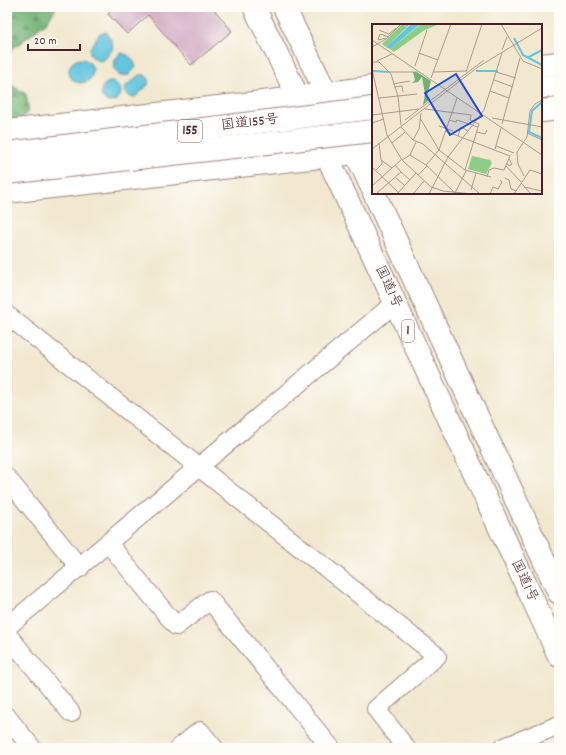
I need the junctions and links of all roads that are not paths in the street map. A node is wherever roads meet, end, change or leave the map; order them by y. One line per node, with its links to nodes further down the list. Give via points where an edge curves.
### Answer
1 (254, 7): 9 (highway, 国道1号 / 1)
2 (284, 7): 8 (highway)
3 (559, 63): 4 (highway)
4 (542, 65)
5 (559, 85): 7 (highway)
6 (372, 86): 8 (highway, 155)
7 (542, 87)
8 (326, 93): 9 (highway, 155); 17 (highway)
9 (297, 97): 15 (highway, 155); 19 (highway, 国道1号 / 1)
10 (372, 108): 18 (highway, 国道155号 / 155, bridge)
11 (559, 109): 12 (highway)
12 (542, 111)
13 (559, 121): 14 (highway)
14 (542, 123)
15 (7, 131)
16 (372, 131): 20 (highway, 国道155号 / 155, bridge)
17 (364, 151): 19 (highway); 21 (highway)
18 (7, 153)
19 (327, 156): 22 (highway); 24 (highway, 国道1号 / 1)
20 (7, 173)
21 (372, 186)
22 (7, 192)
23 (374, 194): 30 (highway, 国道1号 / 1)
24 (396, 303): 26 (street); 33 (highway, 国道1号 / 1)
25 (7, 315): 26 (street)
26 (198, 468): 28 (street); 41 (street, via 437,656 376,708)
27 (7, 478): 29 (street)
28 (108, 543): 29 (street); 40 (street, via 176,626 210,600)
29 (80, 568): 31 (street)
30 (559, 593)
31 (7, 627)
32 (7, 634): 34 (street)
33 (559, 656)
34 (71, 713)
35 (7, 717): 37 (street)
36 (559, 725): 42 (street)
37 (32, 748)
38 (179, 748): 39 (street, via 200,731)
39 (214, 748)
40 (331, 748)
41 (406, 748)
42 (502, 748)

